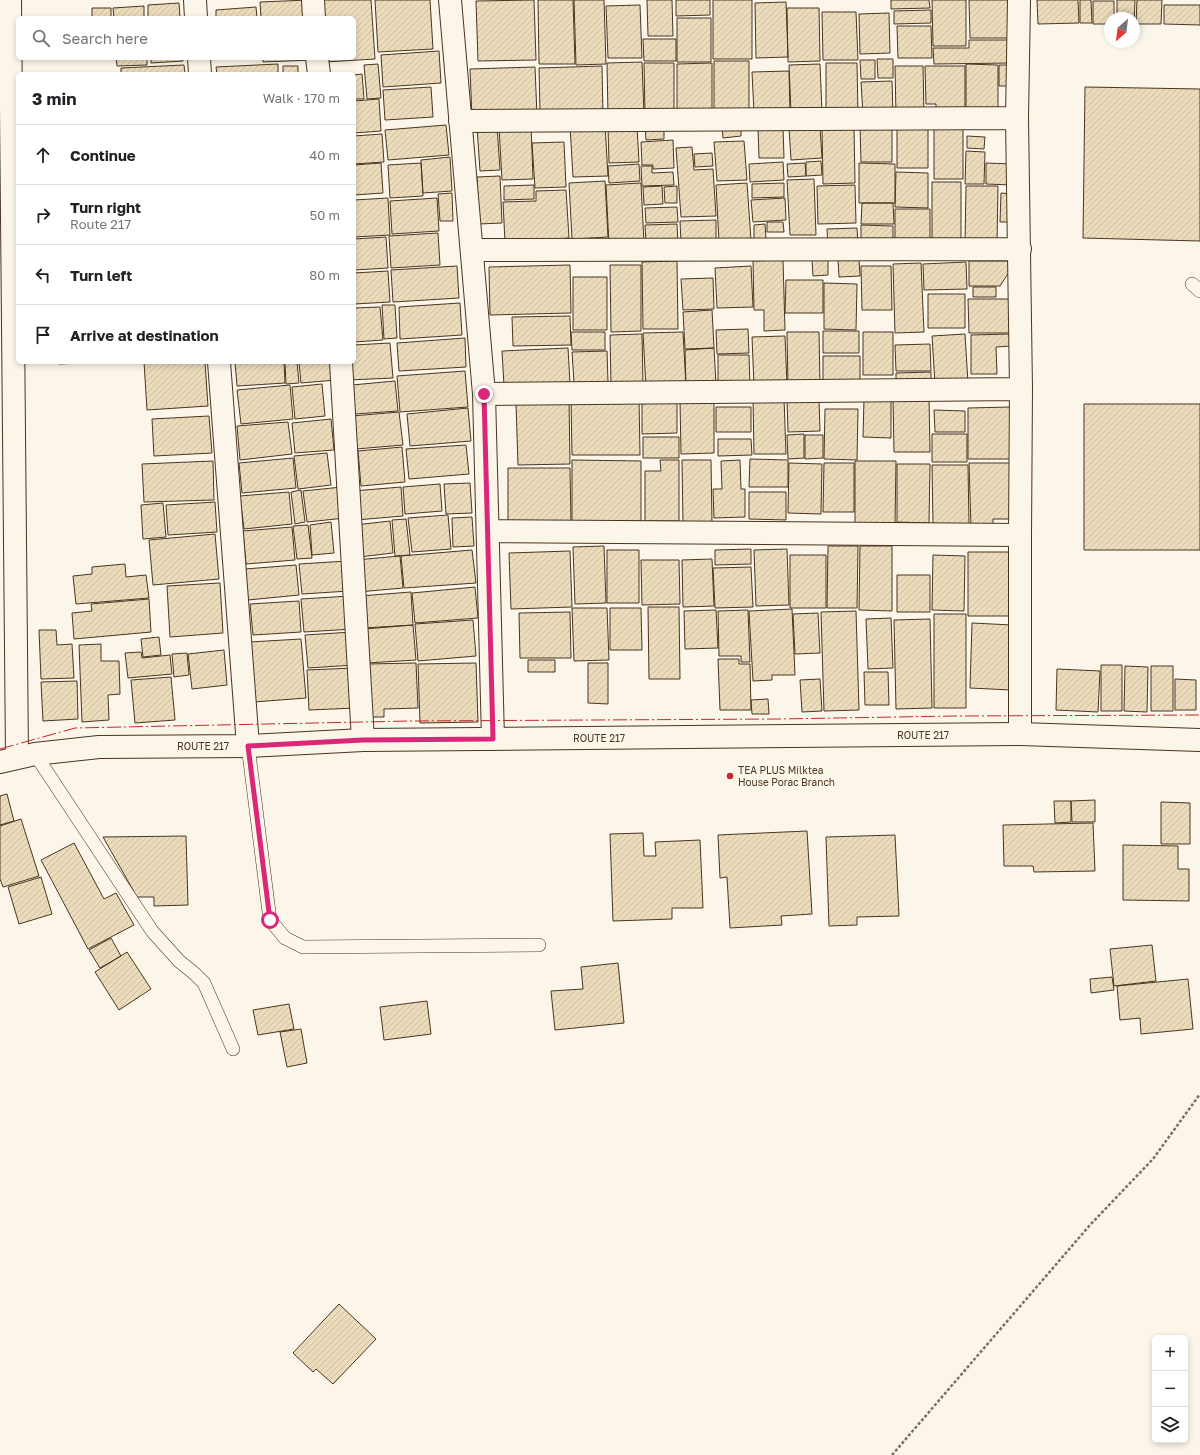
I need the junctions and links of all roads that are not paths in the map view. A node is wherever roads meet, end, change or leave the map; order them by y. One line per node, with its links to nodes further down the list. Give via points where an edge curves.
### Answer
1 (10, 0): 27 (street)
2 (195, 0): 6 (street)
3 (313, 0): 7 (street)
4 (450, 0): 13 (street)
5 (1019, 0): 12 (street)
6 (196, 16)
7 (314, 16)
8 (199, 60): 10 (street)
9 (317, 60): 11 (street)
10 (200, 72)
11 (318, 72)
12 (1017, 118): 13 (street); 14 (street)
13 (460, 120): 15 (street)
14 (1020, 249): 15 (street); 18 (street)
15 (472, 250): 19 (street)
16 (219, 364): 26 (street)
17 (341, 364): 24 (street)
18 (1021, 389): 19 (street); 21 (street)
19 (484, 394): 20 (street)
20 (488, 531): 21 (street); 23 (street)
21 (1020, 535): 22 (street)
22 (1020, 734): 23 (street, ROUTE 217); 25 (street, ROUTE 217)
23 (493, 739): 24 (street, ROUTE 217)
24 (363, 740): 26 (street, ROUTE 217)
25 (1200, 740)
26 (248, 746): 27 (street, ROUTE 217, via 99,747); 28 (lane, via 270,920 285,938 303,947)
27 (17, 758): 29 (lane, via 152,931 179,961 204,983)
28 (538, 945)
29 (233, 1049)

